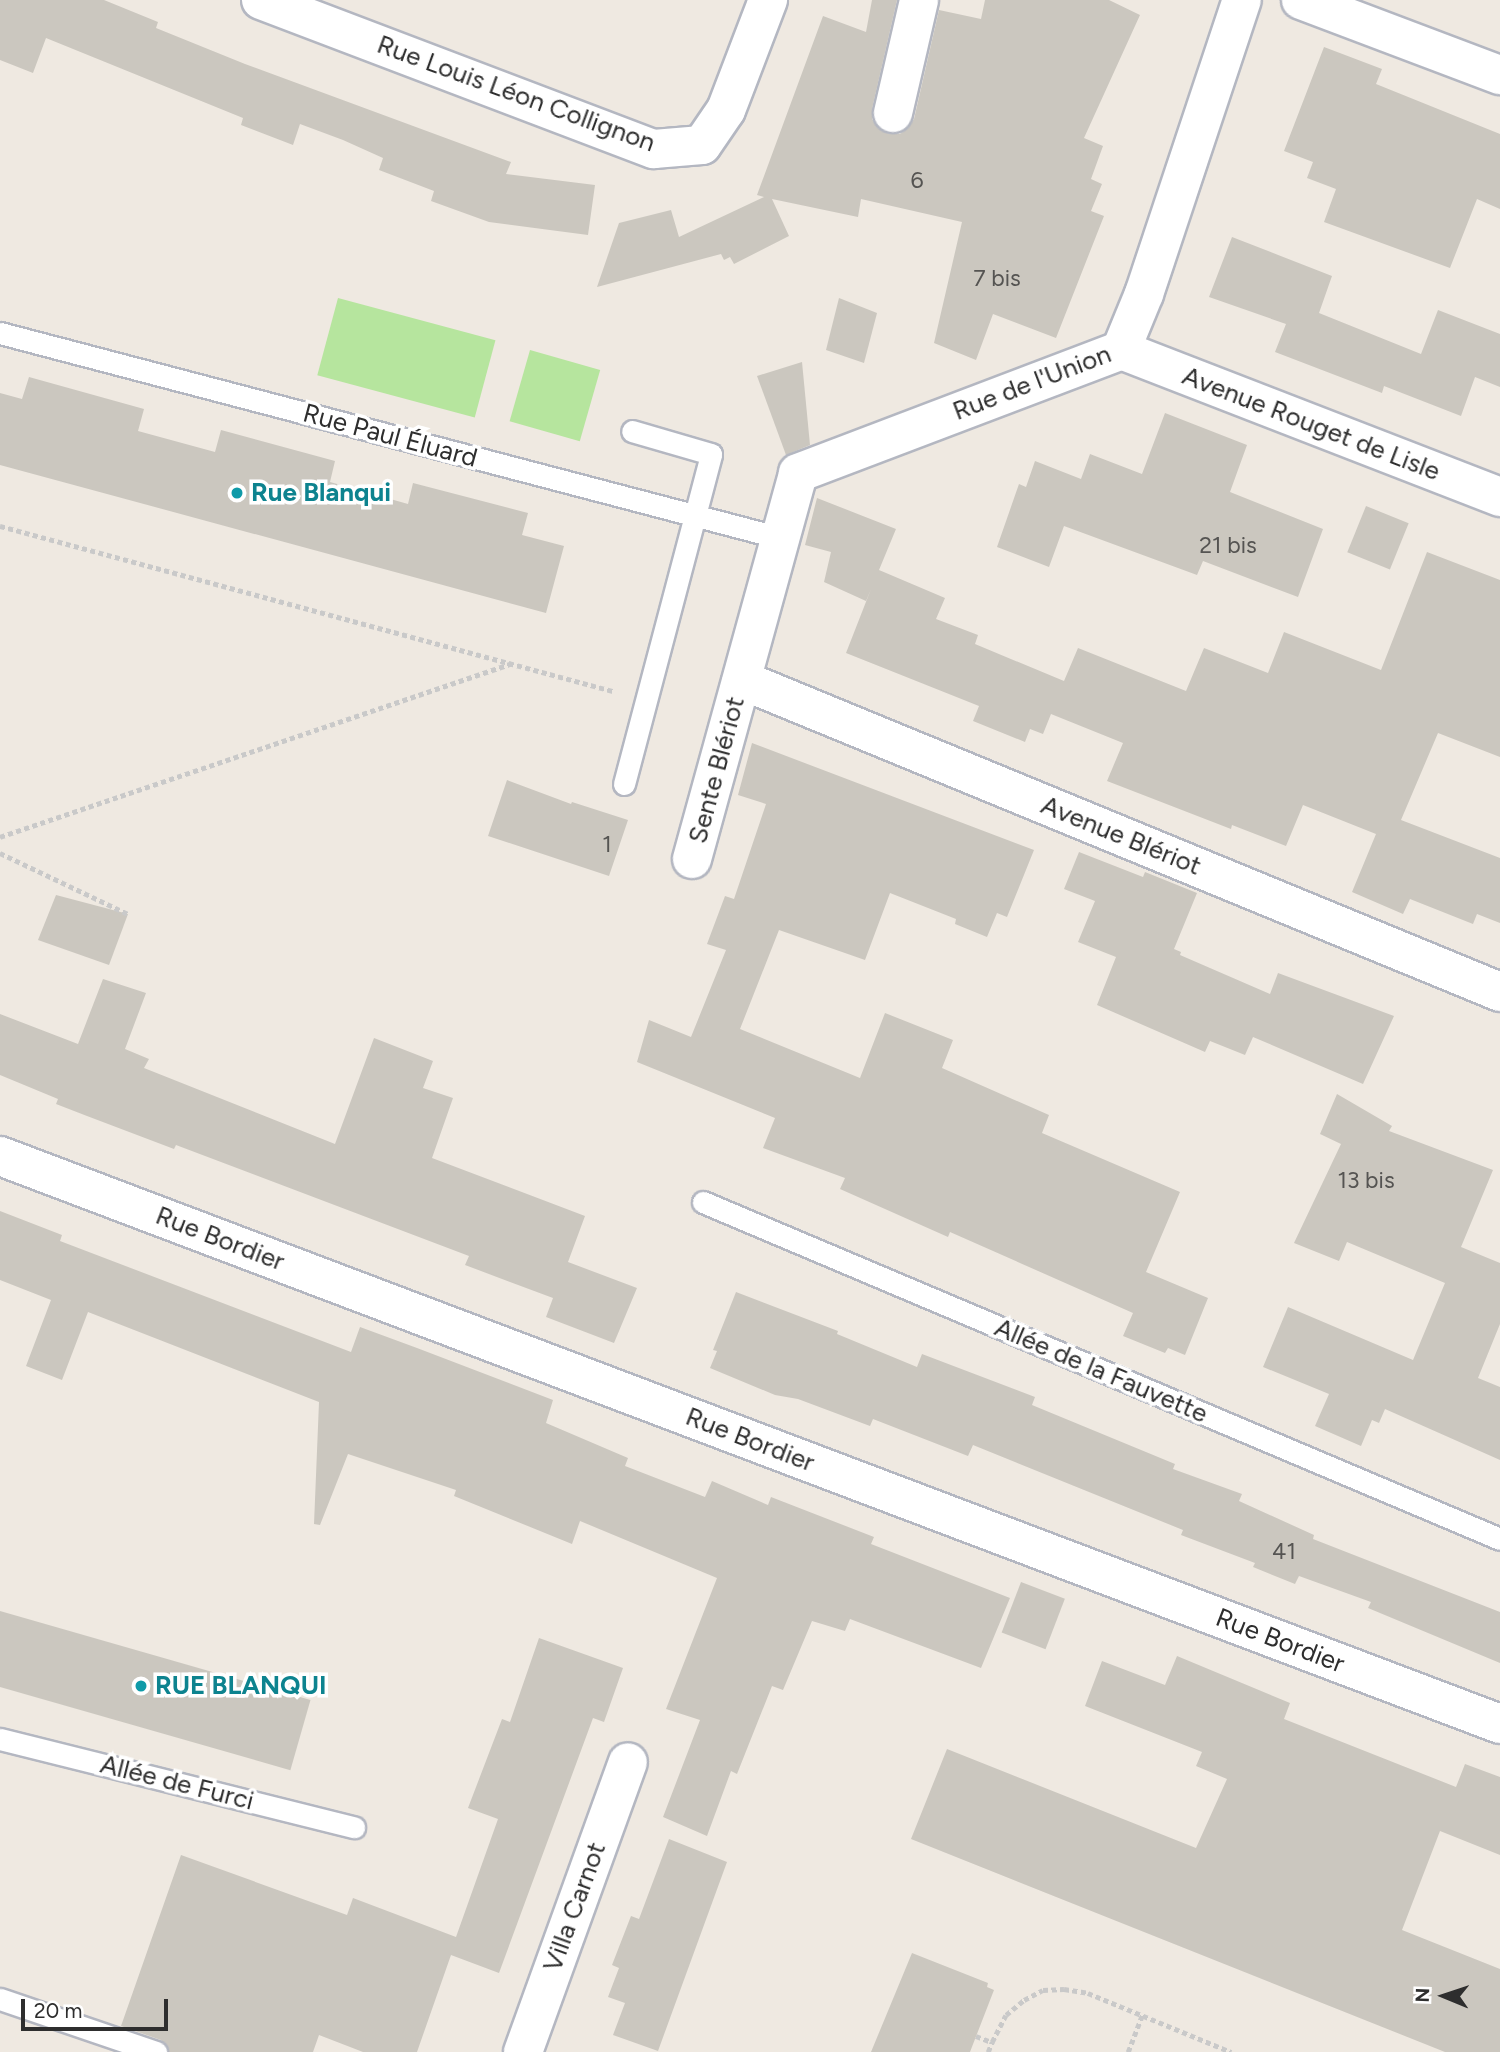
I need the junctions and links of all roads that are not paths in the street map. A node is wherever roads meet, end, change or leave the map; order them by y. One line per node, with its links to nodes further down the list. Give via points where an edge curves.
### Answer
1 (261, 0): 2 (street, Rue Louis Léon Collignon, via 654,149 702,145 726,110)
2 (768, 0)
3 (919, 0): 7 (street)
4 (1242, 0): 9 (street, Rue de l'Union)
5 (1301, 0): 6 (street)
6 (1500, 75)
7 (893, 113)
8 (0, 333): 12 (lane, Rue Paul Éluard)
9 (1121, 350): 11 (street, Avenue Rouget de Lisle); 13 (street, Rue de l'Union, via 798,473)
10 (632, 431): 12 (lane, via 711,454)
11 (1500, 497)
12 (695, 515): 13 (lane, Rue Paul Éluard); 15 (lane)
13 (781, 538): 14 (street, Rue de l'Union)
14 (741, 680): 16 (street, Sente Blériot); 17 (street, Avenue Blériot)
15 (624, 784)
16 (692, 859)
17 (1500, 992)
18 (0, 1156): 21 (street, Rue Bordier)
19 (703, 1202): 20 (lane, Allée de la Fauvette)
20 (1500, 1539)
21 (1500, 1724)
22 (0, 1739): 24 (lane, Allée de Furci)
23 (628, 1762): 27 (street, Villa Carnot)
24 (354, 1827)
25 (0, 1999): 26 (lane)
26 (156, 2052)
27 (523, 2052)

